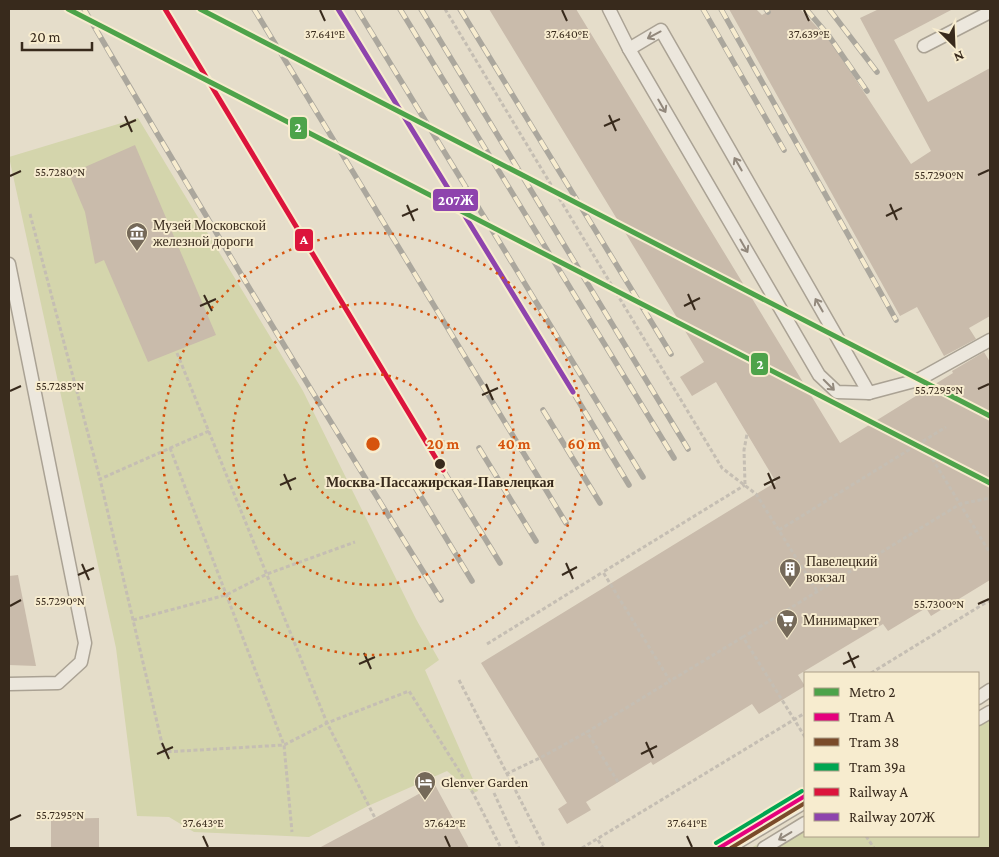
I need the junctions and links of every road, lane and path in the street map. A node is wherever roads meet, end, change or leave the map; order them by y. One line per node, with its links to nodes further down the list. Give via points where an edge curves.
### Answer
1 (445, 9): 17 (path, via 722,468)
2 (609, 9): 5 (lane)
3 (990, 12): 4 (lane)
4 (924, 46)
5 (629, 49): 10 (lane, one-way to 10, via 819,375 837,392); 10 (lane, one-way to 5, via 661,30)
6 (30, 214): 16 (path)
7 (9, 264): 34 (lane, via 86,643 81,662 58,683)
8 (990, 340): 10 (lane, via 918,380)
9 (177, 352): 12 (path)
10 (869, 393)
11 (946, 428): 14 (path)
12 (209, 431): 15 (path); 24 (path)
13 (747, 434): 17 (path)
14 (922, 442): 19 (path); 20 (path)
15 (170, 448): 16 (path); 26 (path)
16 (100, 479): 28 (path)
17 (745, 485): 20 (path, via 756,494); 23 (path)
18 (990, 498): 19 (path)
19 (960, 504): 22 (path); 25 (path)
20 (779, 530): 25 (path)
21 (355, 542): 24 (path)
22 (990, 553)
23 (604, 572): 30 (path); 33 (path)
24 (267, 574): 26 (path); 41 (path)
25 (817, 591): 29 (path)
26 (226, 595): 28 (path); 44 (path)
27 (990, 600): 31 (path)
28 (133, 620): 44 (path, via 164,752)
29 (743, 637): 33 (path); 40 (path)
30 (487, 644)
31 (873, 672)
32 (459, 680): 45 (path)
33 (670, 681): 42 (path)
34 (9, 684)
35 (990, 690): 36 (lane)
36 (979, 697)
37 (990, 712): 39 (lane)
38 (804, 714): 40 (path)
39 (979, 718)
40 (794, 720): 43 (path); 53 (path)
41 (327, 723): 44 (path); 49 (path); 54 (path, via 408,691 473,793)
42 (588, 732): 45 (path); 46 (path)
43 (804, 735)
44 (284, 745): 51 (path)
45 (506, 774): 56 (path)
46 (618, 782)
47 (494, 793): 55 (path)
48 (804, 803): 59 (lane)
49 (375, 818)
50 (804, 824): 60 (lane, one-way to 60)
51 (292, 832)
52 (867, 837): 61 (path)
53 (598, 840): 57 (path); 58 (path)
54 (501, 848)
55 (520, 848)
56 (544, 848)
57 (582, 848)
58 (603, 848)
59 (728, 848)
60 (764, 848)
61 (874, 848)

